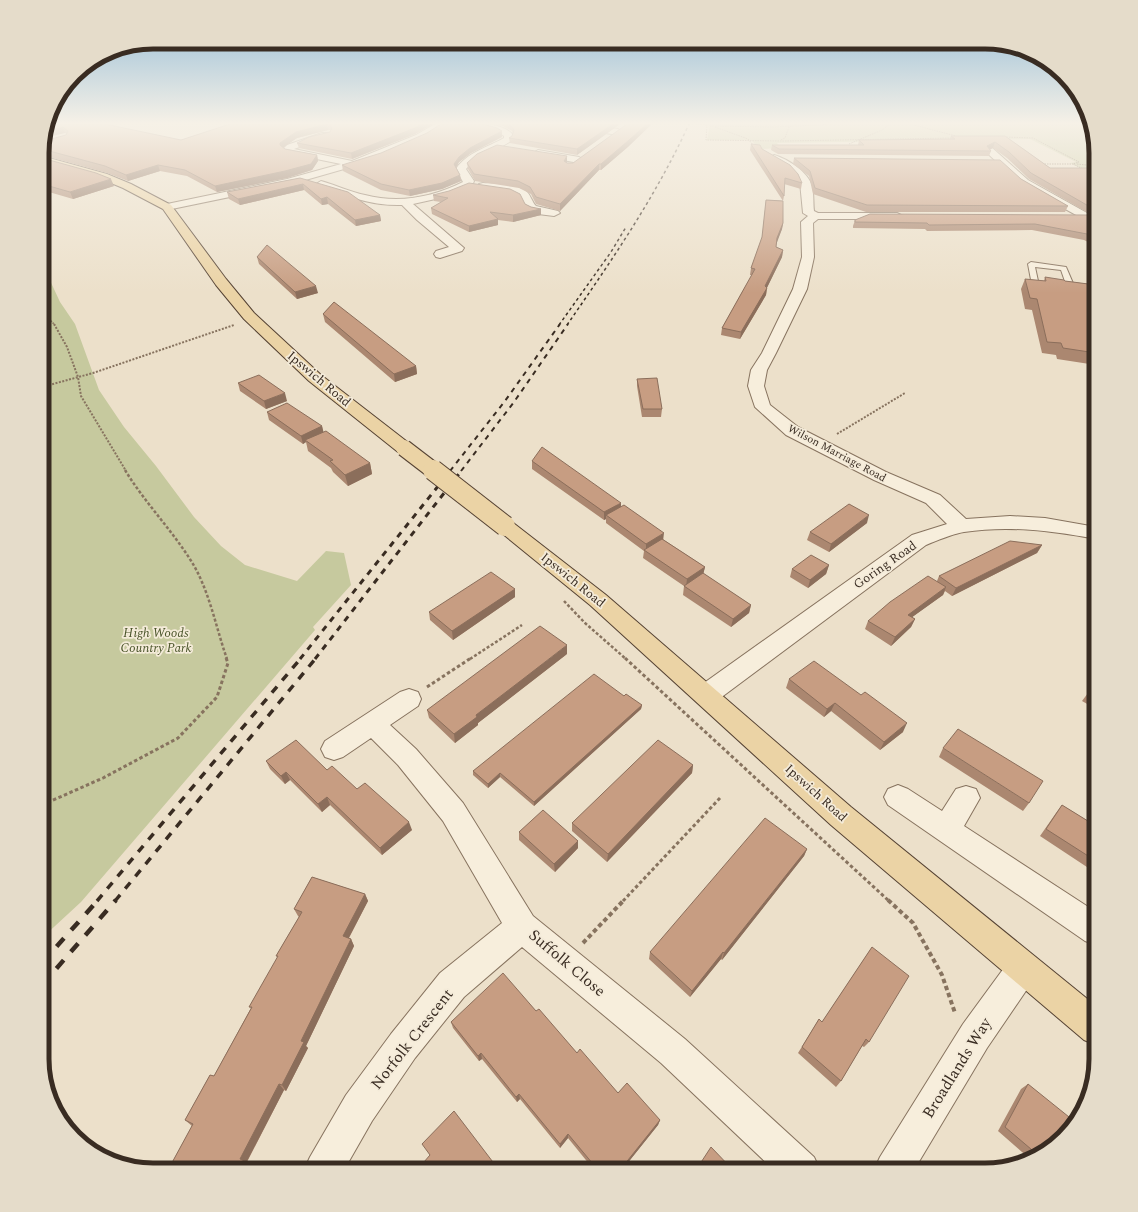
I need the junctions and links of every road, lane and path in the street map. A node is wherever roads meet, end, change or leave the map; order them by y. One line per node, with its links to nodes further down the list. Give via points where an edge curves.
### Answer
1 (114, 181): 9 (main road, Ipswich Road, via 146,194)
2 (290, 181): 9 (street)
3 (308, 181): 8 (street, via 371,200)
4 (469, 181): 7 (street)
5 (803, 181): 11 (street, via 809,213)
6 (1023, 181): 14 (street)
7 (468, 184): 8 (street, via 448,194); 10 (street, via 514,191 526,197 530,207 535,210)
8 (405, 202): 16 (street, via 458,248)
9 (167, 207): 28 (main road, Ipswich Road, bridge, via 249,316 315,378 598,600)
10 (554, 213)
11 (816, 216): 12 (street); 23 (street, Wilson Marriage Road, via 808,222 808,258 800,289 759,370 756,386 763,407 792,431)
12 (911, 216)
13 (1063, 217): 14 (street)
14 (1085, 217): 15 (street)
15 (1089, 219)
16 (440, 254)
17 (1068, 287): 17 (lane, via 1035,283 1031,264 1064,268)
18 (49, 319): 20 (path, via 67,347)
19 (240, 323): 20 (path)
20 (78, 377): 21 (path); 35 (path, via 81,396 106,440 132,481 193,565 211,606 228,663 217,697 178,738 103,778)
21 (49, 385)
22 (905, 393): 23 (path)
23 (820, 445): 24 (street, Wilson Marriage Road, via 880,476 933,499)
24 (961, 526): 25 (street, Goring Road, via 1010,522 1045,524); 28 (street, Goring Road, via 919,540)
25 (1089, 532)
26 (560, 597): 42 (path, via 585,623 913,923 942,975 961,1029)
27 (522, 625): 29 (path)
28 (706, 695): 40 (main road, Ipswich Road, via 841,816)
29 (409, 699): 30 (street)
30 (372, 723): 31 (street); 38 (street, Suffolk Close, via 407,757 453,812)
31 (334, 749)
32 (898, 797): 36 (street)
33 (720, 798): 39 (path)
34 (966, 798): 36 (street)
35 (49, 802)
36 (946, 830): 37 (street)
37 (1089, 925)
38 (522, 927): 39 (street, Suffolk Close); 43 (street, Norfolk Crescent, via 452,985 403,1046 359,1108)
39 (565, 961): 44 (street, Suffolk Close, via 673,1051)
40 (1023, 968): 41 (main road, Ipswich Road); 42 (street, Broadlands Way)
41 (1089, 1022)
42 (975, 1036): 45 (street, Broadlands Way)
43 (326, 1163)
44 (793, 1163)
45 (897, 1163)

